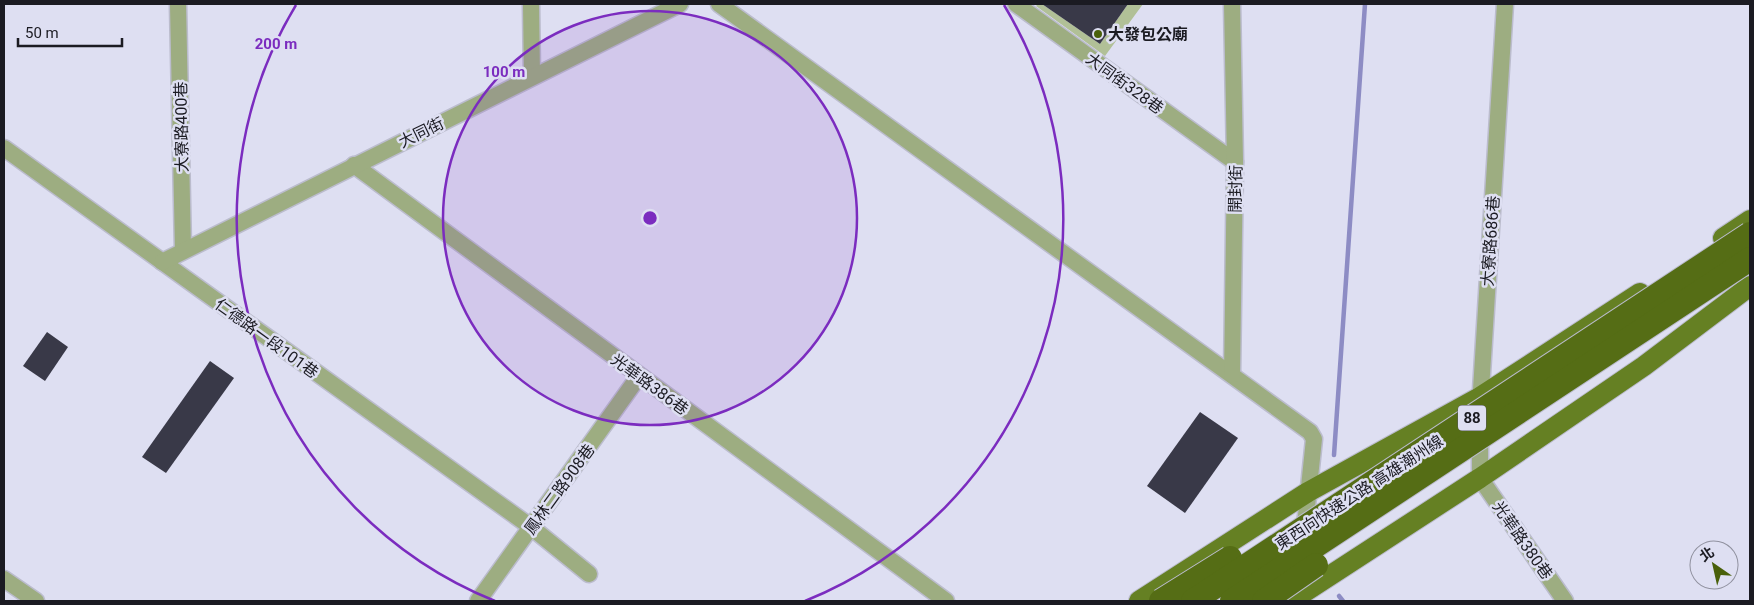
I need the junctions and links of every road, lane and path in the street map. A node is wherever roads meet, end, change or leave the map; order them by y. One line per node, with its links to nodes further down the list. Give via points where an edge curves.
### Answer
1 (178, 4): 14 (street, 大寮路400巷)
2 (531, 4): 8 (street)
3 (680, 4): 8 (street, 大同街)
4 (719, 4): 19 (street)
5 (1016, 4): 10 (street, 大同街328巷)
6 (1232, 4): 10 (street, 開封街)
7 (1505, 4): 21 (street, 大寮路686巷)
8 (532, 77): 11 (street, 大同街)
9 (4, 148): 16 (street, 仁德路一段101巷)
10 (1235, 162): 19 (street, 開封街)
11 (354, 166): 14 (street, 大同街); 20 (street, 光華路386巷)
12 (1750, 220): 21 (main road)
13 (1750, 234): 21 (highway, 東西向快速公路 高雄潮州線 / 88, bridge)
14 (183, 251): 16 (street, 大同街)
15 (1750, 259): 18 (highway, 東西向快速公路 高雄潮州線 / 88, bridge)
16 (162, 262): 24 (street, 仁德路一段101巷)
17 (1750, 286): 22 (main road, via 1644,366)
18 (1654, 322): 34 (highway, 東西向快速公路 高雄潮州線 / 88, bridge); 35 (highway, bridge, via 1626,349)
19 (1232, 375): 23 (street, via 1310,432 1314,439)
20 (639, 376): 24 (street, 鳳林二路908巷); 30 (street, 光華路386巷)
21 (1481, 404): 22 (street, 大寮路686巷); 23 (main road, via 1362,461); 32 (highway, bridge); 33 (highway, 東西向快速公路 高雄潮州線 / 88, bridge)
22 (1480, 478): 27 (main road); 36 (street, 光華路380巷)
23 (1308, 492): 27 (street); 31 (main road)
24 (531, 527): 25 (street, 仁德路一段101巷); 29 (street, 鳳林二路908巷)
25 (589, 574)
26 (4, 578): 28 (street)
27 (1296, 600)
28 (36, 601)
29 (478, 601)
30 (946, 601)
31 (1139, 601)
32 (1161, 601)
33 (1193, 601)
34 (1232, 601)
35 (1264, 601)
36 (1565, 601)

